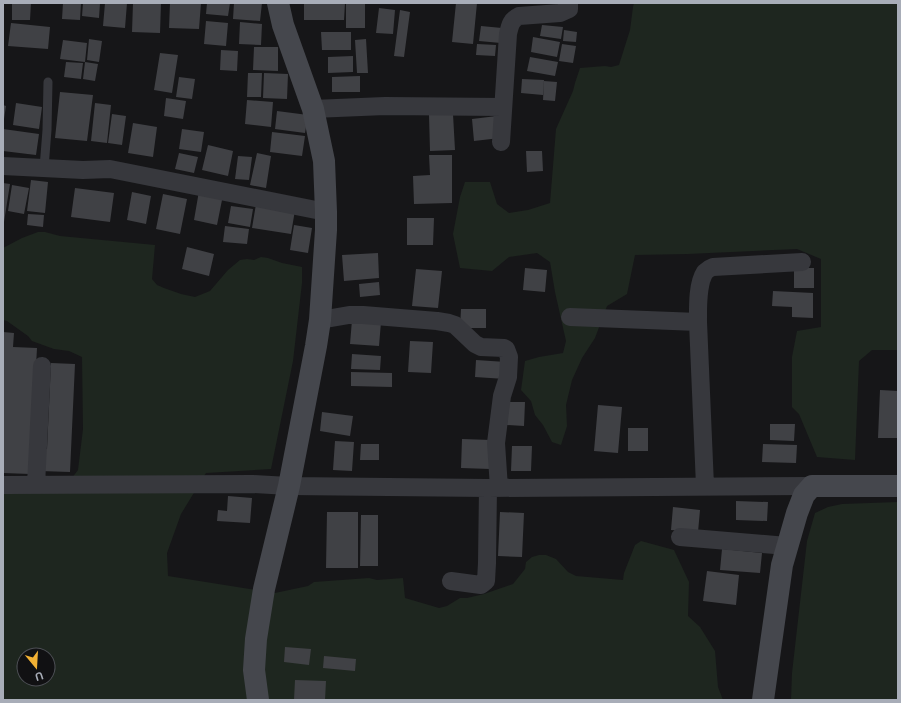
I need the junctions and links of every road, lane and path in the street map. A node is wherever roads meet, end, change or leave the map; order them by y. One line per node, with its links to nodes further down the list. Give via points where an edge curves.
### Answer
1 (278, 3): 5 (main road, via 283,25)
2 (569, 3): 4 (street, via 569,9 560,13 520,16 512,22 508,34)
3 (48, 82): 8 (lane)
4 (503, 107): 5 (street, via 385,106); 6 (street)
5 (313, 109): 9 (main road, via 324,161)
6 (501, 142)
7 (3, 166): 8 (street)
8 (44, 168): 9 (street, via 110,169)
9 (326, 212): 12 (main road)
10 (802, 262): 13 (street, via 713,267 706,271 701,282)
11 (570, 317): 13 (street)
12 (320, 320): 17 (main road); 21 (street, via 349,315 437,321 455,325 474,344 481,347 506,349 509,357 508,377 502,396)
13 (698, 322): 18 (street)
14 (42, 366): 16 (street)
15 (3, 485): 16 (street)
16 (36, 485): 17 (street)
17 (289, 486): 21 (street); 25 (main road, via 264,589 256,639 254,670)
18 (705, 486): 19 (street); 21 (street)
19 (812, 486): 20 (main road); 23 (main road, via 804,495)
20 (898, 486)
21 (493, 488): 24 (street, via 486,581 481,585)
22 (680, 537): 23 (street)
23 (787, 546): 26 (main road, via 782,565)
24 (451, 581)
25 (258, 700)
26 (763, 700)

